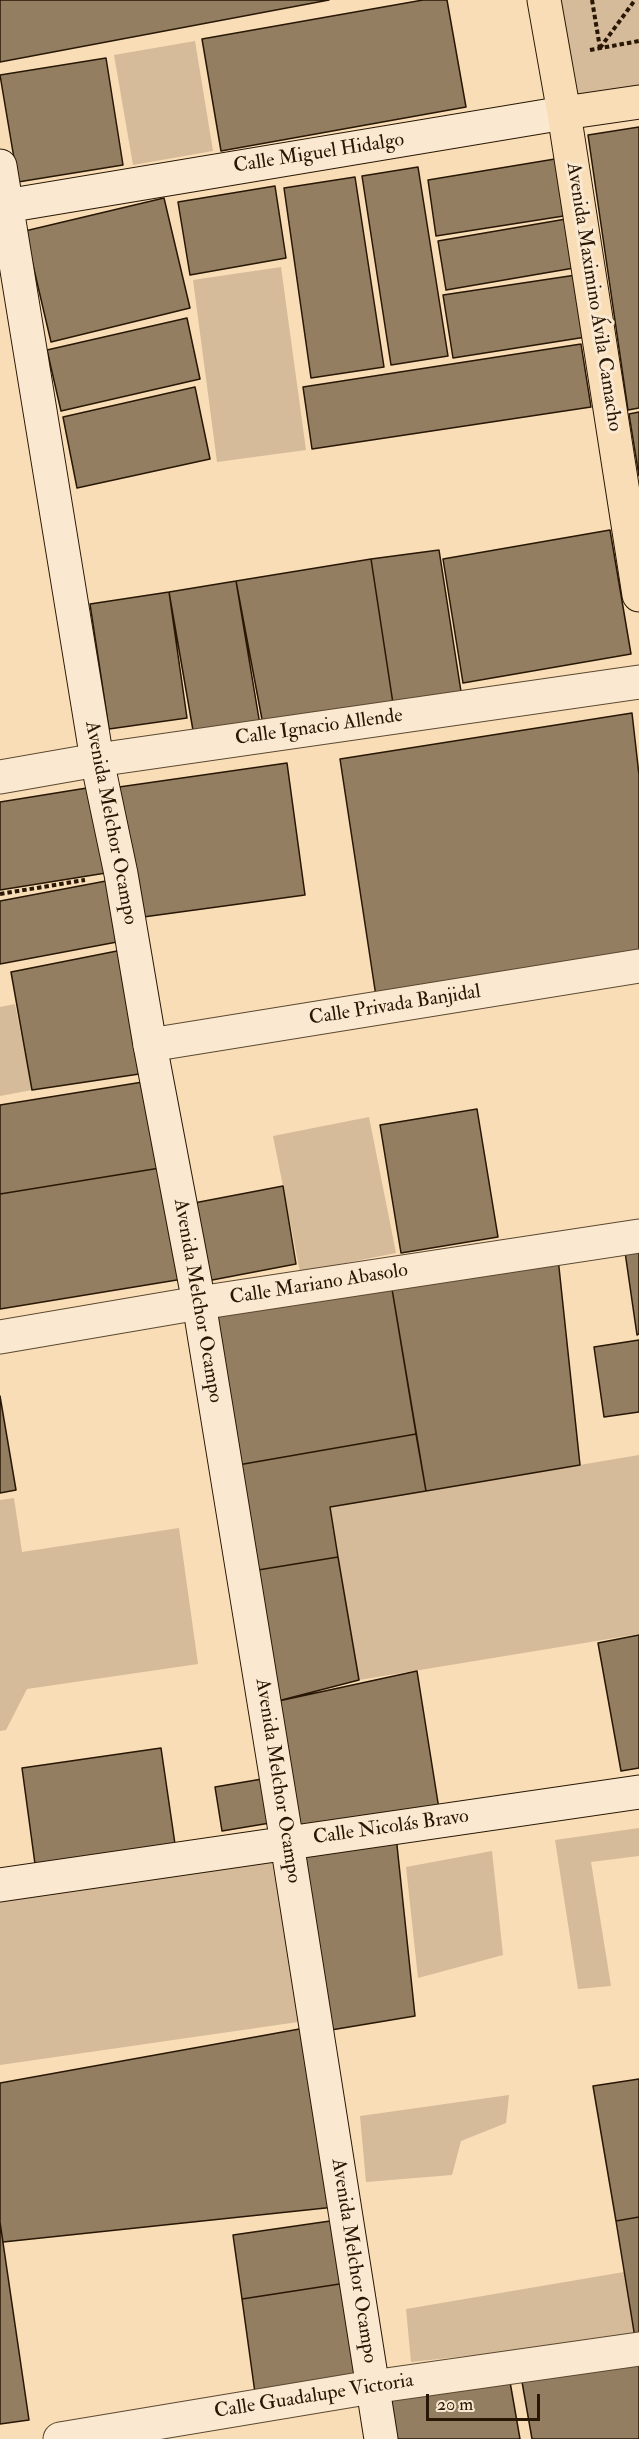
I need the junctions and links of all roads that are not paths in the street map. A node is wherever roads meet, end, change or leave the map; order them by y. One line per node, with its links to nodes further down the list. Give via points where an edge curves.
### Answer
1 (544, 0): 3 (main road, Avenida Maximino Ávila Camacho)
2 (639, 102): 3 (main road, Calle Miguel Hidalgo)
3 (564, 113): 5 (street, Calle Miguel Hidalgo); 6 (main road, Avenida Maximino Ávila Camacho)
4 (0, 166): 5 (street, Avenida Melchor Ocampo)
5 (4, 206): 8 (street, Avenida Melchor Ocampo)
6 (639, 595)
7 (639, 682): 8 (street, Calle Ignacio Allende)
8 (97, 760): 9 (street, Calle Ignacio Allende); 11 (street, Avenida Melchor Ocampo)
9 (0, 777)
10 (639, 966): 11 (street, Calle Privada Banjidal)
11 (150, 1045): 13 (street, Avenida Melchor Ocampo)
12 (639, 1236): 13 (street, Calle Mariano Abasolo)
13 (199, 1303): 14 (street, Calle Mariano Abasolo); 16 (street, Avenida Melchor Ocampo)
14 (0, 1336)
15 (639, 1792): 16 (street, Calle Nicolás Bravo)
16 (287, 1843): 17 (street, Calle Nicolás Bravo); 19 (street, Avenida Melchor Ocampo)
17 (0, 1886)
18 (639, 2349): 19 (street, Calle Guadalupe Victoria)
19 (372, 2387): 20 (street, Calle Guadalupe Victoria); 21 (street, Avenida Melchor Ocampo)
20 (60, 2439)
21 (381, 2439)

